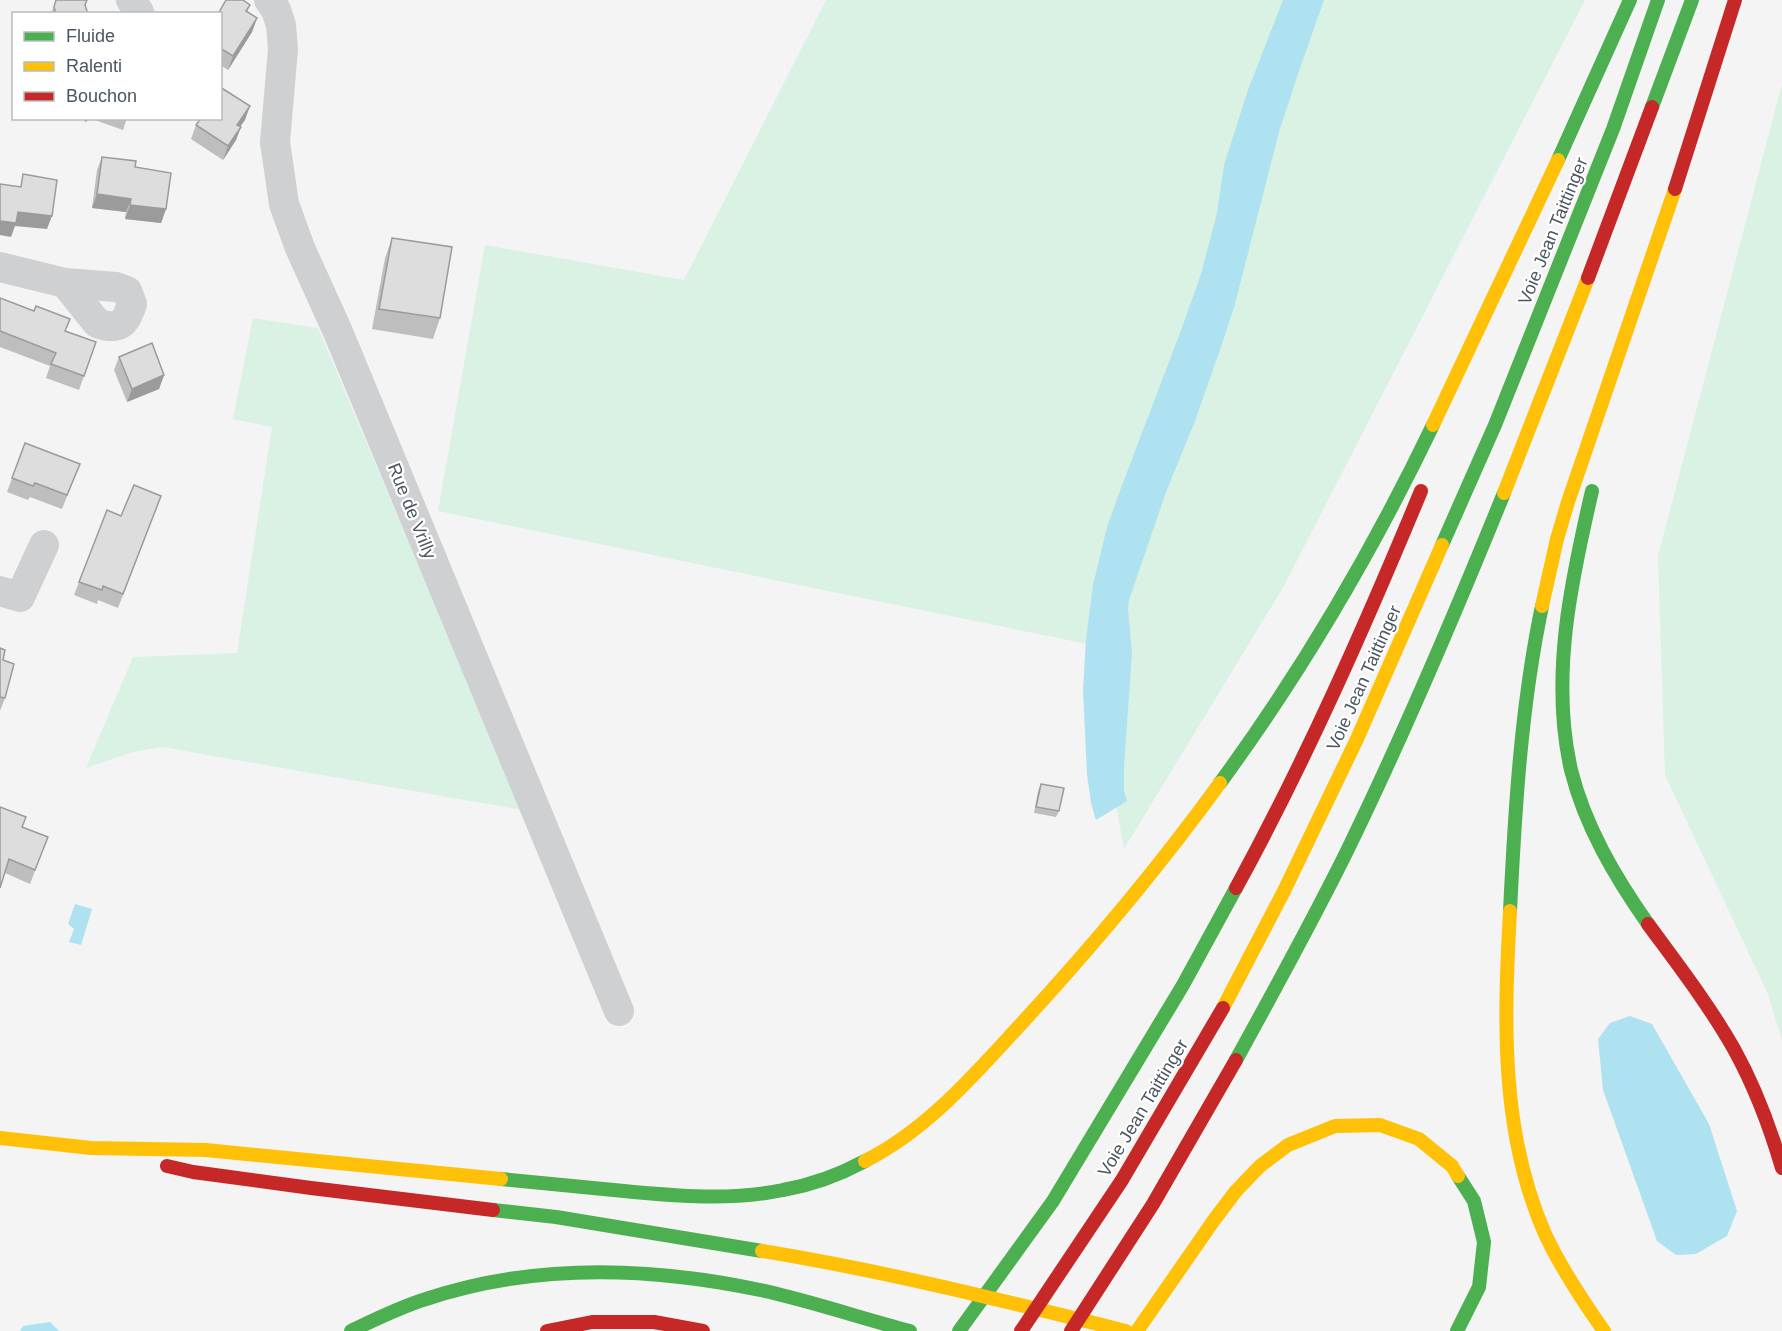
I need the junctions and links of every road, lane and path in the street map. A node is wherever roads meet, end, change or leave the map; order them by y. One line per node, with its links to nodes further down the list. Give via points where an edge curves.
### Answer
1 (268, 0): 16 (street, Rue de Vrilly, via 281,25 283,49 275,142 284,204)
2 (1630, 0): 6 (highway)
3 (1659, 0): 29 (highway, Voie Jean Taittinger, via 1613,129 1496,425 1299,861 1194,1059 1122,1180)
4 (1692, 0): 30 (highway, via 1508,485 1382,777 1290,965 1189,1144 1110,1275)
5 (1735, 0): 9 (highway)
6 (1513, 261): 11 (highway); 18 (highway, via 1402,488 1338,603 1254,735 1191,824 1055,987 953,1096 890,1148 842,1174 811,1184 730,1197 199,1150)
7 (0, 267): 8 (street)
8 (65, 283)
9 (1643, 284): 10 (highway); 34 (highway, via 1568,501 1548,578 1522,731 1506,995 1510,1097 1531,1194 1548,1241)
10 (1610, 420)
11 (1443, 434)
12 (1596, 477): 19 (highway, via 1571,592 1563,665 1562,705 1571,769 1604,854 1736,1052 1771,1128)
13 (1426, 478): 28 (highway, via 1320,722 1261,842 1183,985 1053,1201)
14 (44, 545): 15 (street, via 20,597)
15 (0, 591)
16 (619, 1011)
17 (0, 1138): 18 (highway)
18 (92, 1148): 20 (highway, via 193,1172)
19 (1782, 1168)
20 (686, 1237): 21 (highway); 31 (highway, via 960,1290)
21 (833, 1278)
22 (956, 1312): 23 (highway)
23 (984, 1321)
24 (351, 1331): 27 (highway, via 410,1304 457,1290 508,1279 583,1271 670,1276 761,1291)
25 (547, 1331): 26 (highway, via 592,1322 654,1322)
26 (703, 1331)
27 (910, 1331)
28 (959, 1331)
29 (1022, 1331)
30 (1071, 1331)
31 (1126, 1331)
32 (1137, 1331): 33 (highway, via 1229,1200 1269,1158 1310,1133 1351,1124 1386,1126 1418,1137 1450,1162 1472,1195 1482,1232 1482,1274 1477,1294)
33 (1457, 1331)
34 (1604, 1331)

